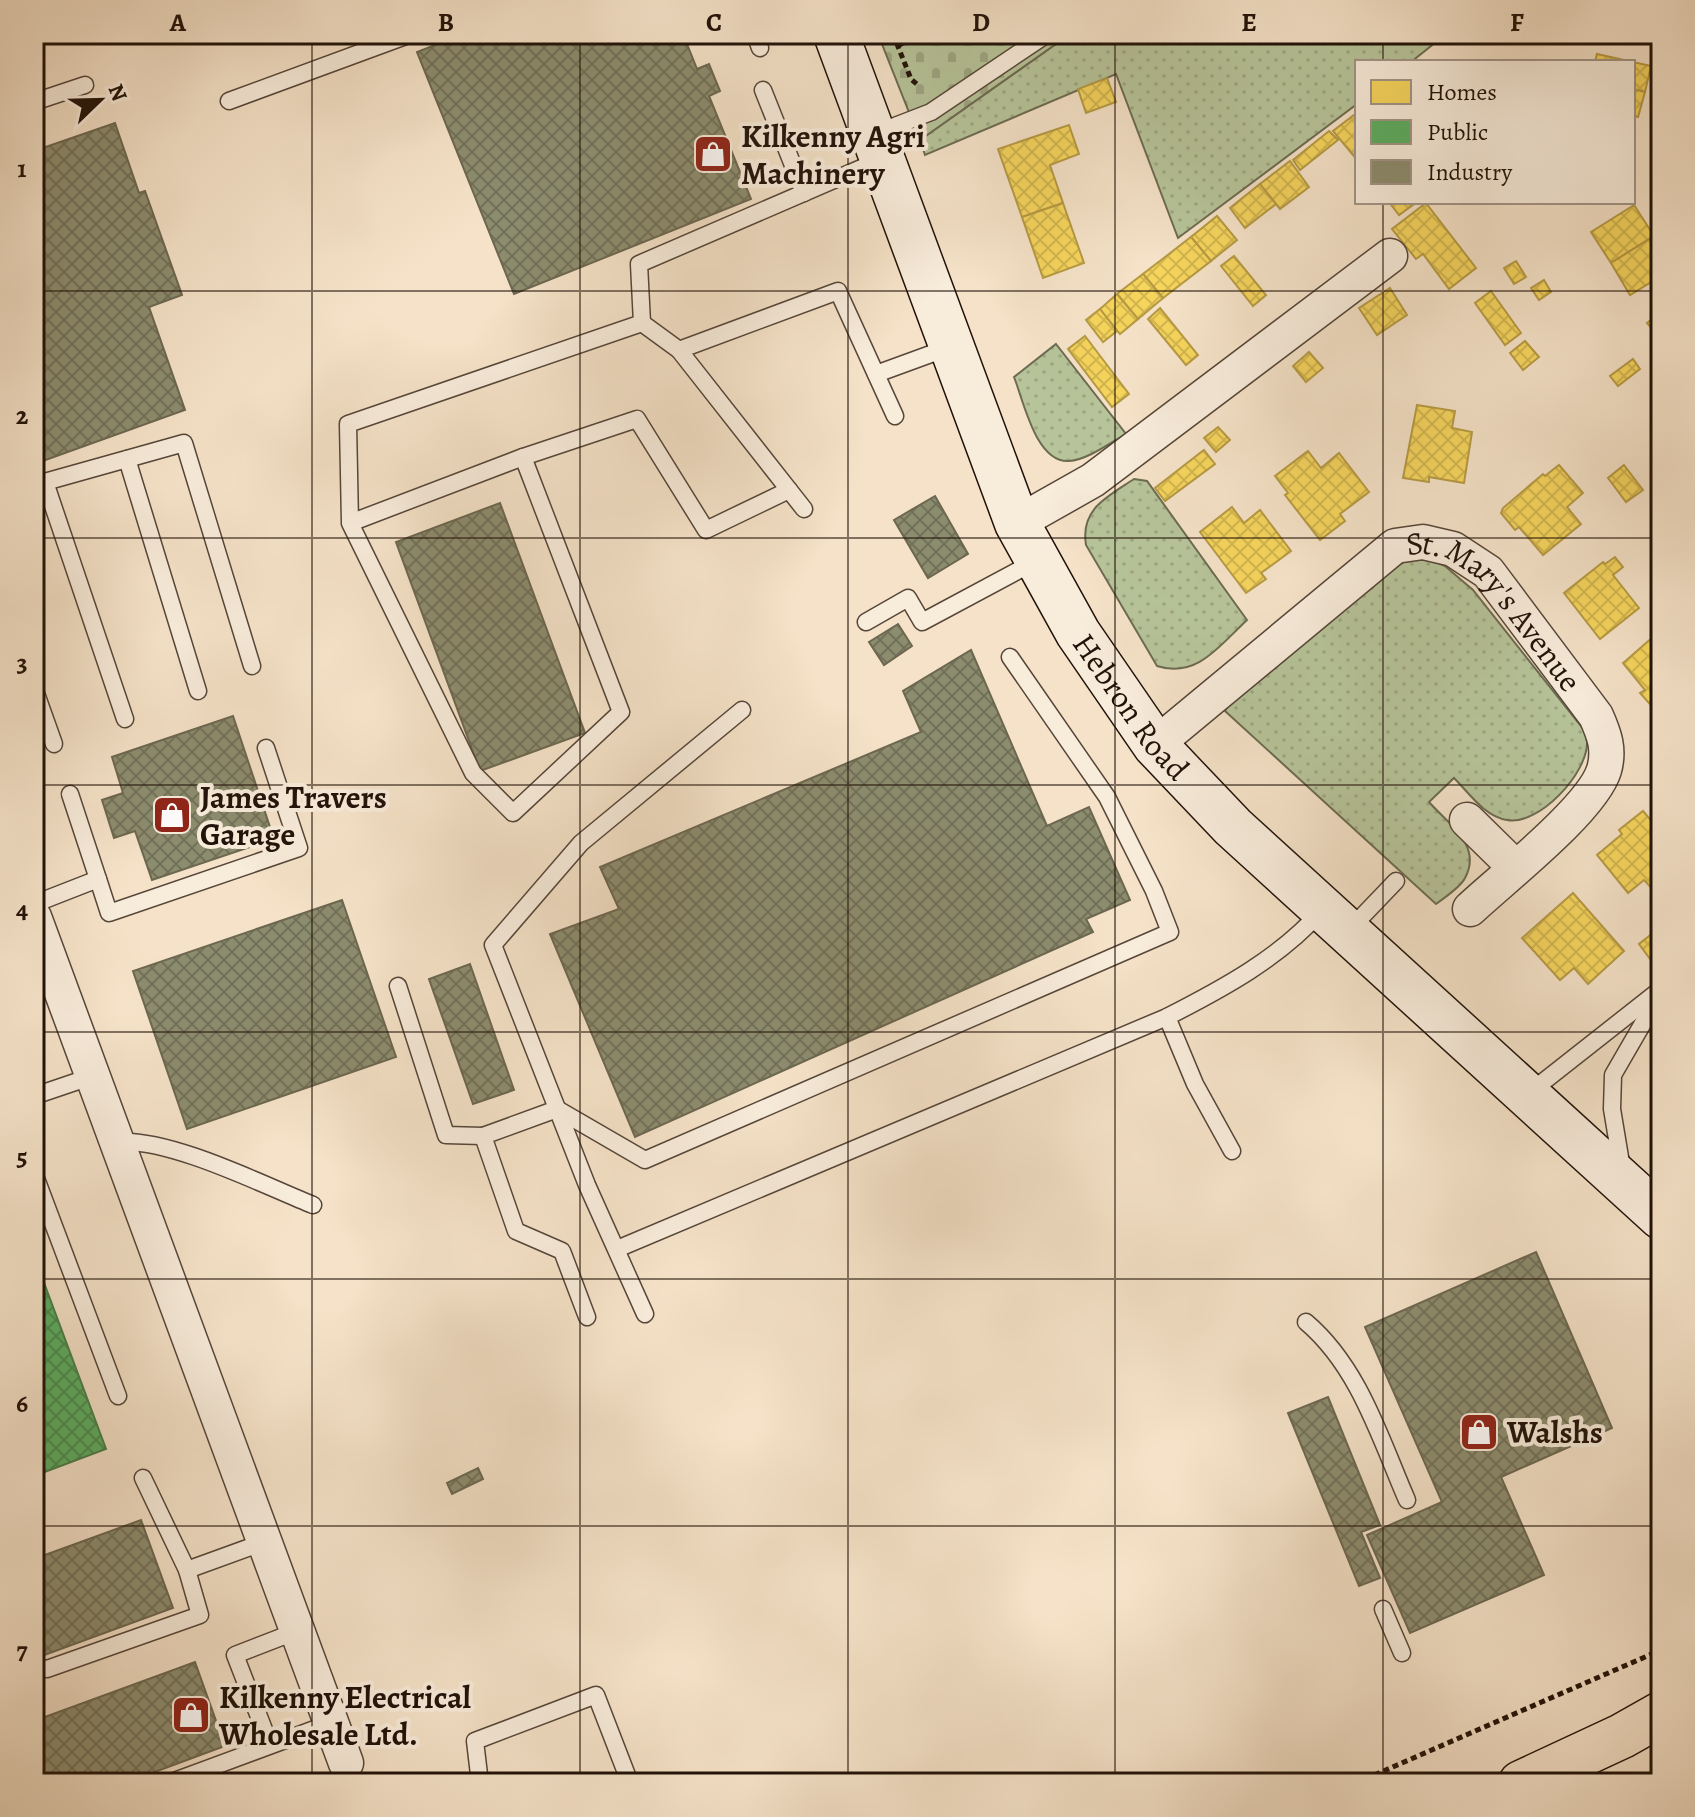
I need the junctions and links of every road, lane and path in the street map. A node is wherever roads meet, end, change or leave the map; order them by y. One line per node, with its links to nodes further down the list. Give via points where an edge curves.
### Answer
1 (411, 34): 9 (lane)
2 (836, 34): 12 (street, Hebron Road)
3 (893, 34): 6 (path)
4 (917, 34): 6 (path)
5 (1047, 34): 11 (lane)
6 (898, 46): 11 (path)
7 (85, 85): 10 (lane)
8 (763, 90): 13 (lane)
9 (229, 101)
10 (34, 102)
11 (931, 112): 12 (lane)
12 (877, 147): 13 (lane); 16 (street, Hebron Road)
13 (804, 193): 15 (lane, via 639,264)
14 (1390, 256): 26 (street, via 1093,480)
15 (642, 323): 17 (lane); 25 (lane, via 348,424)
16 (950, 347): 18 (lane); 26 (street, Hebron Road)
17 (679, 350): 18 (lane, via 838,291); 23 (lane)
18 (876, 374): 19 (lane)
19 (895, 416)
20 (523, 457): 23 (lane, via 637,419 706,530); 25 (lane); 25 (lane, via 621,712 513,813 473,773)
21 (127, 459): 22 (lane); 29 (lane, via 184,443); 31 (lane)
22 (39, 484): 33 (lane)
23 (789, 490): 24 (lane)
24 (804, 509)
25 (350, 523)
26 (1027, 542): 27 (lane, via 922,622 908,598); 35 (street, Hebron Road, via 1078,633)
27 (866, 622)
28 (1010, 657): 51 (lane, via 1107,797 1170,932 645,1160)
29 (252, 666)
30 (34, 688): 34 (lane)
31 (198, 691)
32 (742, 710): 51 (lane, via 581,843 493,945)
33 (125, 719)
34 (54, 744)
35 (1155, 745): 39 (street, St. Mary's Avenue, via 1395,546 1423,542 1453,549 1488,572 1596,716 1607,742 1604,770 1585,803); 44 (street, Hebron Road, via 1233,827)
36 (266, 748): 40 (lane, via 299,848 109,913)
37 (70, 794): 40 (lane)
38 (1467, 820): 39 (street)
39 (1515, 867): 42 (street, St. Mary's Avenue)
40 (98, 879): 43 (lane)
41 (1396, 881): 44 (lane)
42 (1470, 909)
43 (35, 917): 48 (street)
44 (1336, 919): 47 (lane, via 1307,926 1253,969); 49 (street, Hebron Road)
45 (398, 986): 52 (lane, via 446,1135)
46 (1661, 991): 49 (lane); 56 (lane, via 1613,1075 1612,1109)
47 (1167, 1017): 54 (lane, via 1195,1084); 59 (lane)
48 (93, 1076): 50 (lane); 53 (street)
49 (1528, 1094): 56 (street, Hebron Road)
50 (34, 1096)
51 (557, 1109): 52 (lane); 59 (lane)
52 (483, 1136): 61 (lane, via 516,1231 562,1251)
53 (117, 1142): 57 (lane, via 170,1149); 66 (street)
54 (1232, 1151)
55 (34, 1173): 63 (lane)
56 (1624, 1181): 58 (street, Hebron Road)
57 (313, 1205)
58 (1661, 1217)
59 (617, 1249): 60 (lane)
60 (645, 1314)
61 (587, 1317)
62 (1306, 1322): 65 (lane, via 1327,1339 1357,1385)
63 (118, 1396)
64 (143, 1478): 67 (lane)
65 (1407, 1500)
66 (264, 1542): 67 (lane); 69 (street)
67 (187, 1570): 72 (lane, via 200,1615 47,1669)
68 (1383, 1609): 71 (lane)
69 (297, 1631): 74 (street); 76 (lane, via 235,1655)
70 (1661, 1650): 81 (path)
71 (1402, 1653)
72 (34, 1666)
73 (1661, 1714): 75 (highway)
74 (331, 1723): 76 (lane); 77 (street)
75 (1642, 1730): 82 (highway)
76 (270, 1745): 78 (lane)
77 (349, 1769)
78 (169, 1783)
79 (480, 1783): 80 (lane, via 475,1741 596,1695)
80 (630, 1783)
81 (1356, 1783)
82 (1521, 1783)

